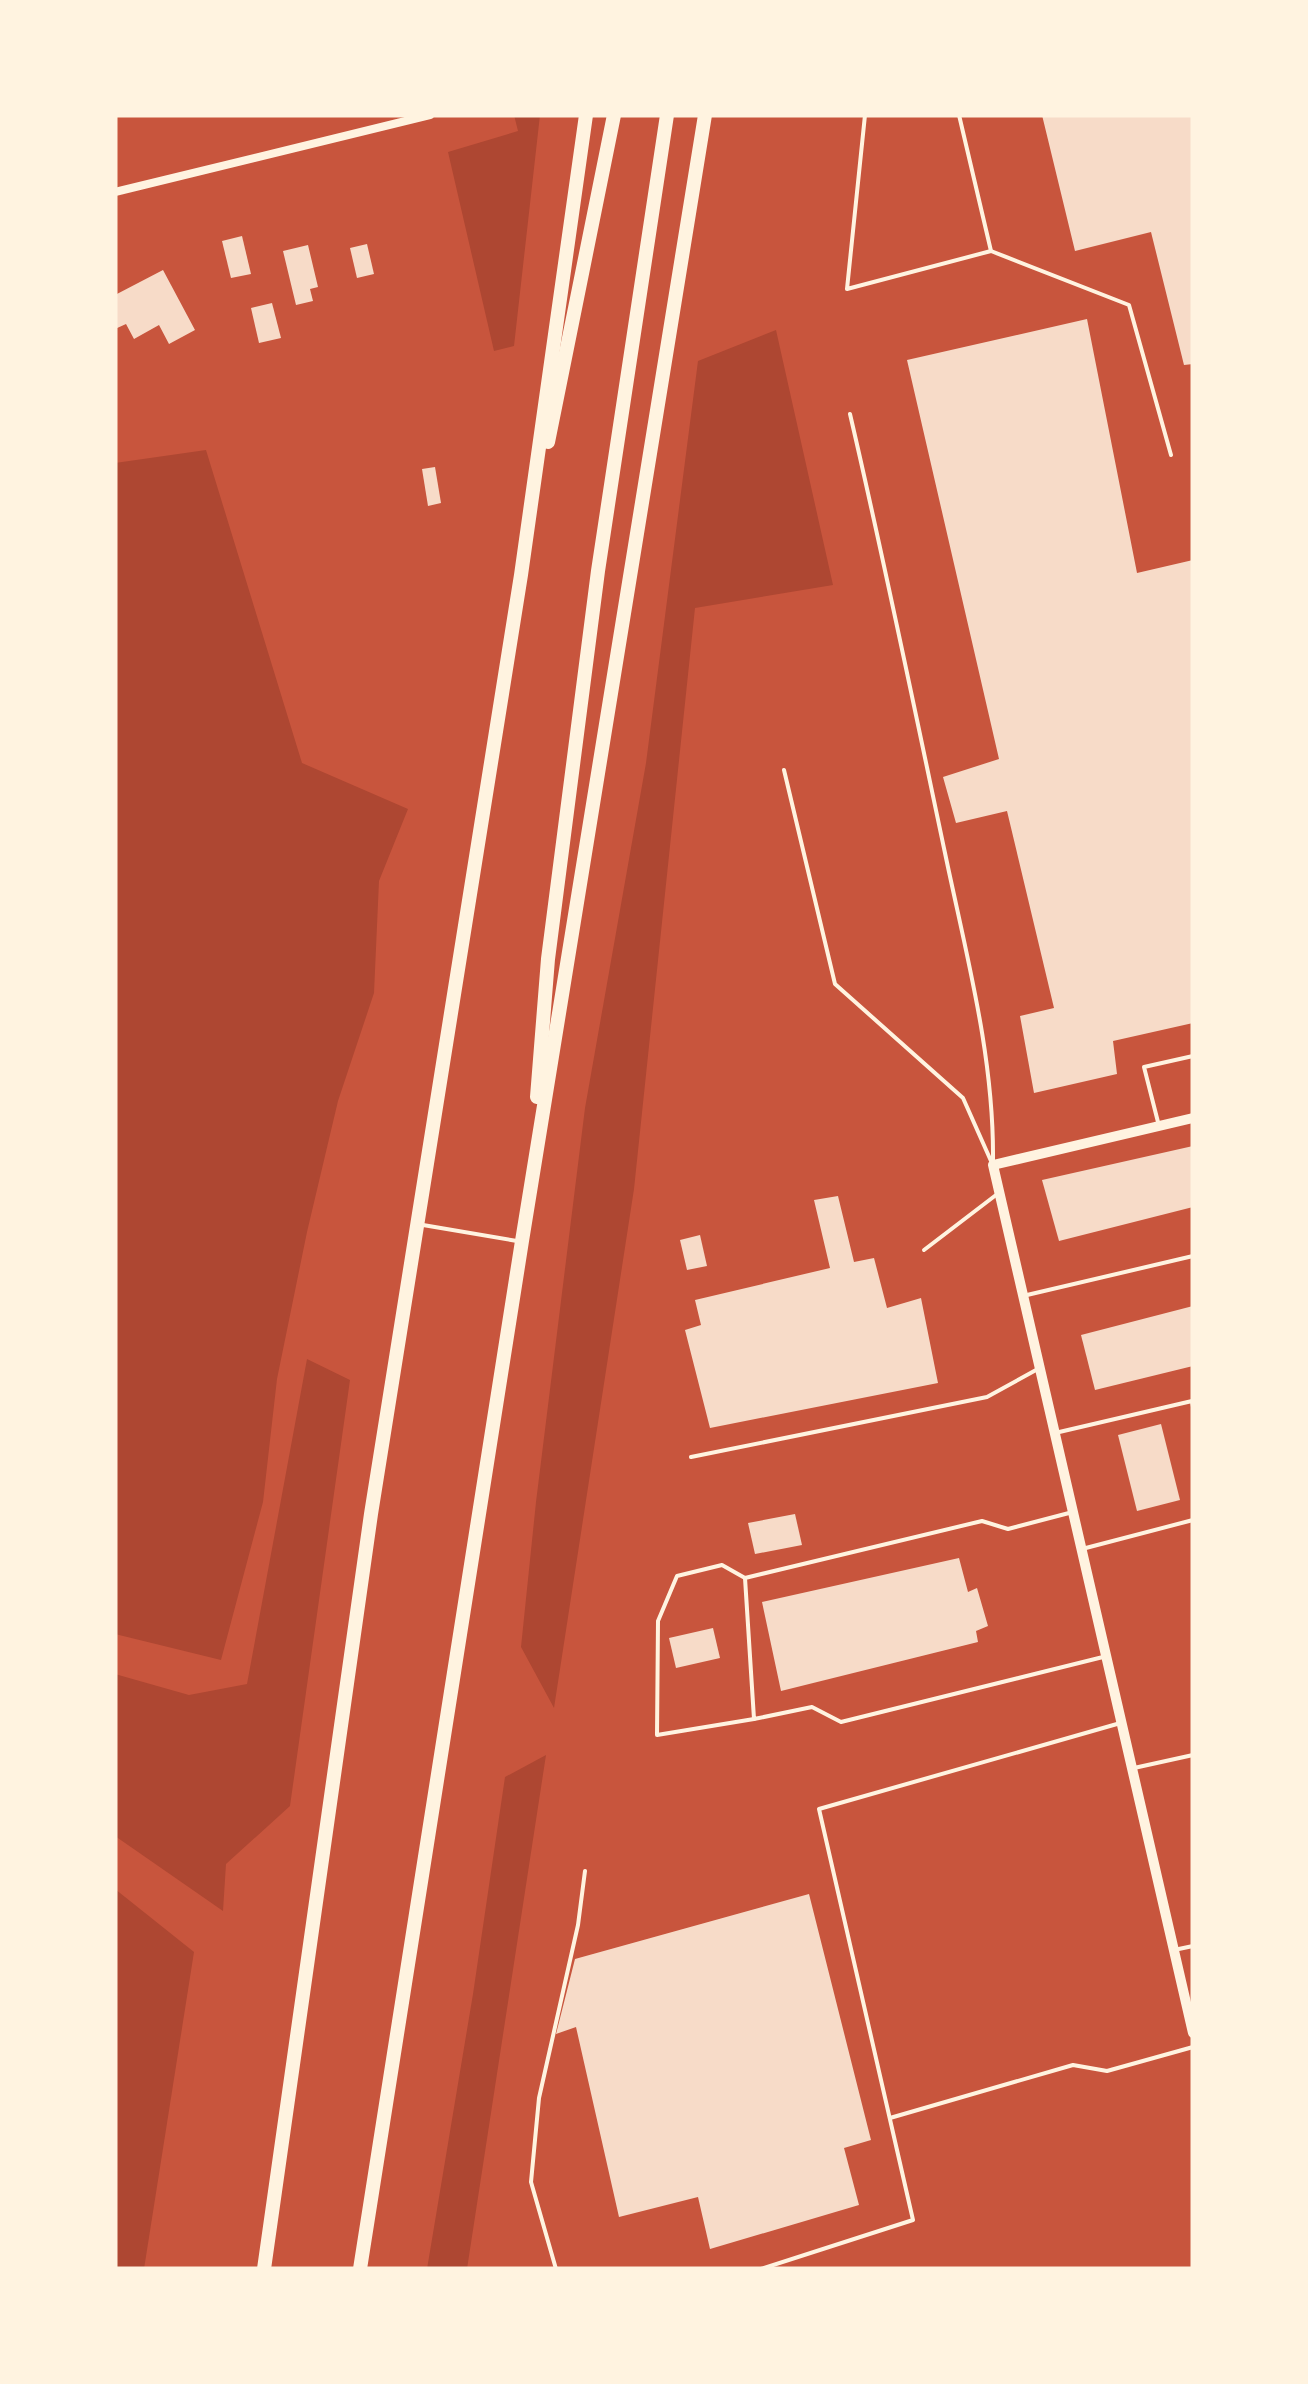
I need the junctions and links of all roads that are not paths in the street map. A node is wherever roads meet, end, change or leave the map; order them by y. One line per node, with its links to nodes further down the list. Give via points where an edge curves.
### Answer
1 (430, 115): 8 (street)
2 (586, 115): 12 (highway)
3 (614, 115): 12 (highway)
4 (666, 115): 19 (highway, via 548,959)
5 (706, 115): 19 (highway)
6 (865, 115): 9 (lane, via 847,290)
7 (959, 115): 9 (lane)
8 (115, 192)
9 (990, 251): 11 (lane, via 1129,305)
10 (850, 414): 17 (lane, via 982,1027 994,1113)
11 (1172, 455)
12 (521, 575): 20 (highway)
13 (784, 770): 17 (lane, via 834,984 963,1098)
14 (1193, 1056): 16 (lane, via 1144,1068)
15 (1193, 1118): 16 (street)
16 (1159, 1126): 17 (street)
17 (993, 1165): 18 (street)
18 (1000, 1192): 22 (lane); 24 (street)
19 (529, 1198): 21 (highway)
20 (416, 1224): 21 (lane); 44 (highway)
21 (522, 1242): 45 (highway)
22 (924, 1250)
23 (1193, 1256): 24 (lane)
24 (1024, 1296): 25 (street)
25 (1040, 1367): 27 (street); 28 (lane, via 987,1397)
26 (1193, 1407): 27 (lane, via 1192,1401)
27 (1055, 1433): 29 (street)
28 (691, 1457)
29 (1073, 1512): 31 (street); 32 (lane, via 1008,1529 982,1521)
30 (1193, 1520): 31 (lane)
31 (1082, 1549): 33 (street)
32 (746, 1578): 34 (lane); 34 (lane, via 722,1566 677,1576 658,1620 657,1735)
33 (1106, 1656): 34 (lane, via 841,1722 812,1707); 35 (street)
34 (754, 1719)
35 (1122, 1723): 37 (street); 43 (lane, via 819,1809)
36 (1193, 1755): 37 (lane)
37 (1132, 1768): 40 (street)
38 (585, 1871): 46 (lane, via 539,2098 532,2182)
39 (1193, 1946): 40 (lane)
40 (1174, 1950): 41 (street)
41 (1193, 2033)
42 (1193, 2047): 43 (lane, via 1107,2072 1073,2065)
43 (890, 2118): 47 (lane, via 913,2220)
44 (264, 2269)
45 (360, 2269)
46 (556, 2269)
47 (761, 2269)

